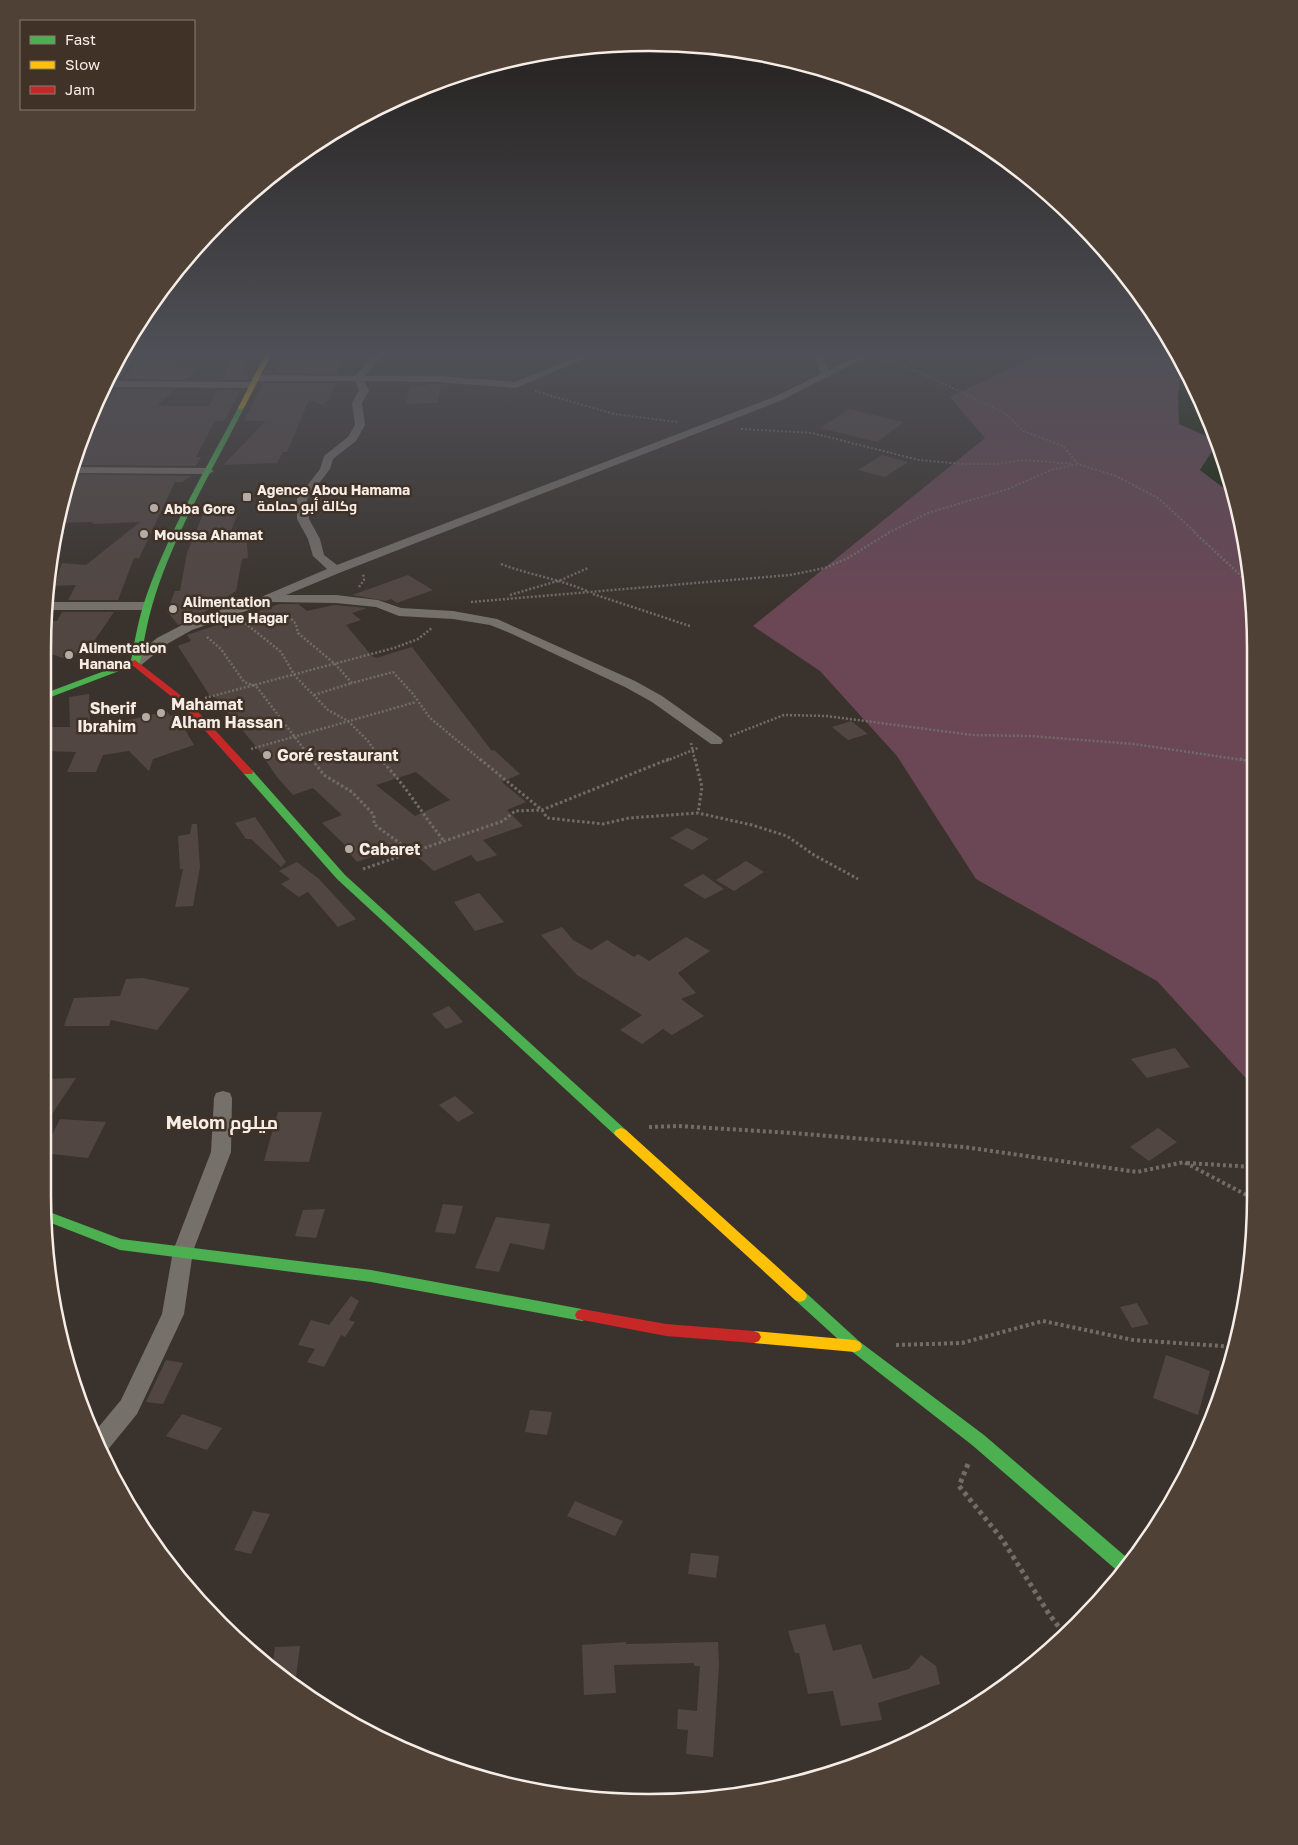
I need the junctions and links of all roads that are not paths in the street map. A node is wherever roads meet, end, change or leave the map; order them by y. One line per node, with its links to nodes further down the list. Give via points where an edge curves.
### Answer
1 (226, 437): 5 (main road)
2 (353, 437): 6 (street, via 328,458 325,469 302,499 303,520 314,538 319,556)
3 (674, 437): 6 (street)
4 (79, 470): 5 (street)
5 (209, 471): 9 (main road, via 174,535)
6 (336, 570): 7 (street)
7 (262, 601): 10 (street, via 188,627 162,641); 12 (street, via 336,599 378,604 398,612 453,615 493,622 630,684 688,719)
8 (53, 606): 9 (street)
9 (144, 606): 10 (main road, via 137,634)
10 (135, 663): 11 (main road); 16 (main road, via 185,703 341,877)
11 (51, 694)
12 (716, 741)
13 (223, 1098): 15 (street, via 221,1152)
14 (52, 1218): 15 (main road, via 120,1244)
15 (183, 1251): 16 (main road, via 371,1276 666,1330); 17 (street, via 173,1314 129,1407)
16 (855, 1346): 18 (main road, via 978,1440)
17 (103, 1439)
18 (1121, 1563)

